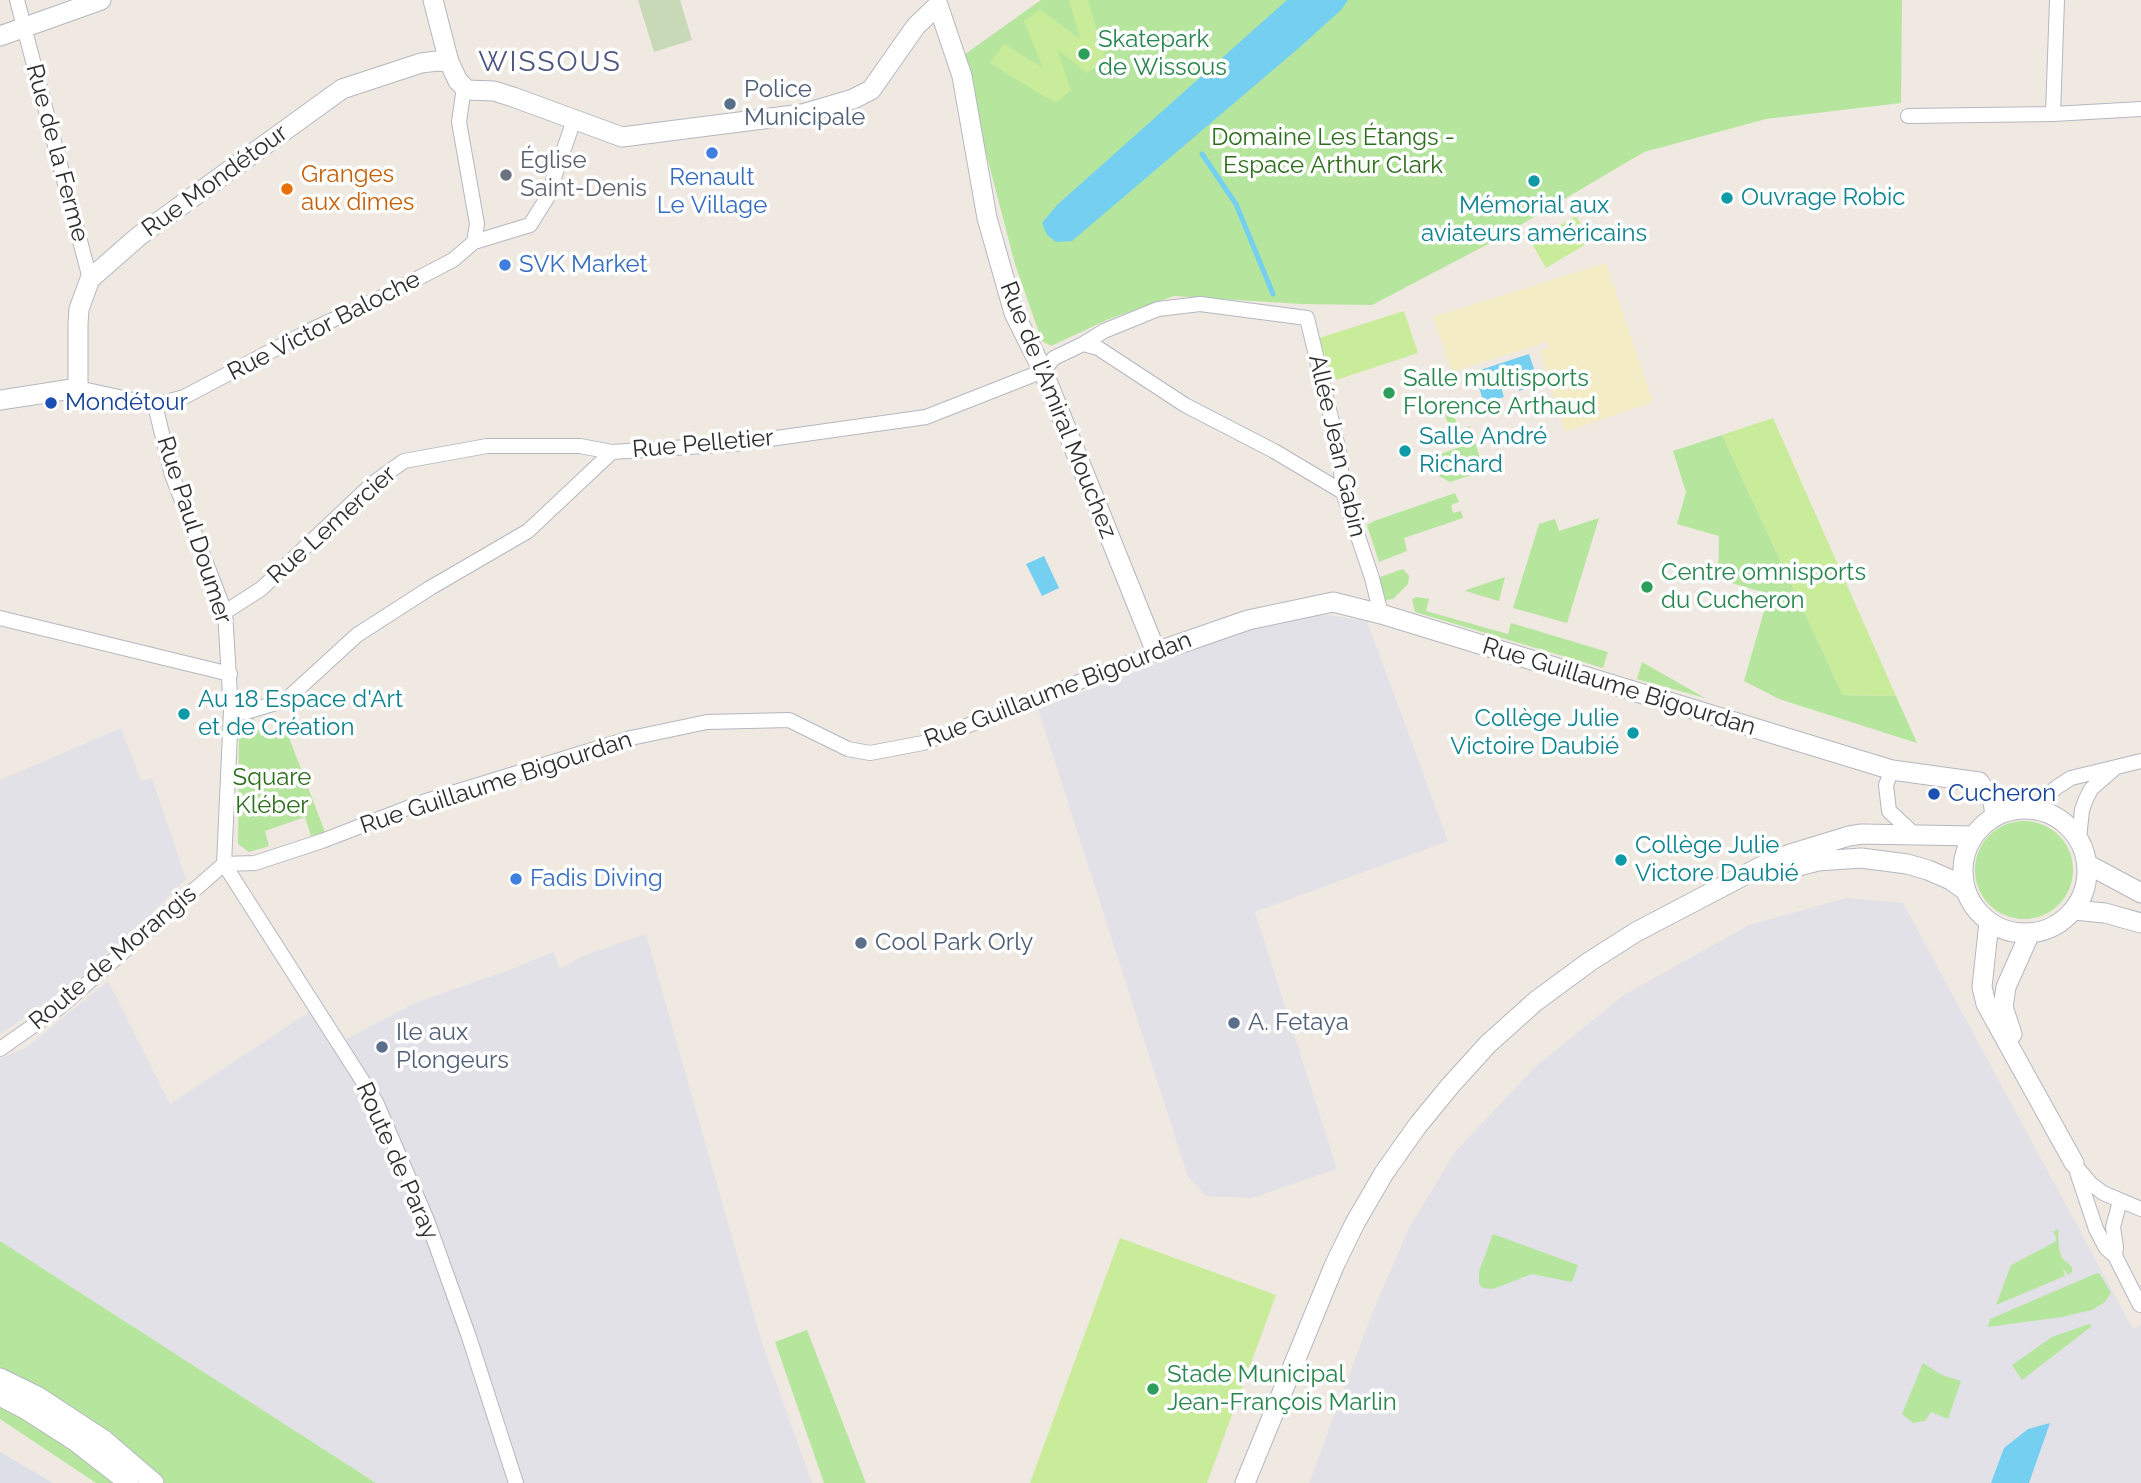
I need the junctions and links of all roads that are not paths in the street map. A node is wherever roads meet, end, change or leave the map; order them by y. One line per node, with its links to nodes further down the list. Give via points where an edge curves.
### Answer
1 (18, 0): 6 (street, Rue de la Ferme)
2 (101, 0): 6 (street)
3 (433, 0): 8 (street)
4 (2057, 0): 11 (street)
5 (939, 2): 13 (street, via 916,26 871,90 853,99 802,114 622,137); 18 (street, Rue de l'Amiral Mouchez, via 962,76 1001,271 1021,330)
6 (25, 27): 7 (street); 15 (street, Rue de la Ferme)
7 (0, 36)
8 (449, 62): 9 (street); 15 (street, Rue Mondétour, via 421,63 342,89 139,236)
9 (464, 87): 13 (street, via 494,91); 14 (street, via 459,122 477,224)
10 (2141, 110): 11 (street)
11 (2053, 114): 12 (street)
12 (1908, 116)
13 (574, 120): 14 (street, Rue Victor Baloche, via 547,198 530,225)
14 (474, 242): 21 (street, Rue Victor Baloche, via 453,260 384,296 184,397)
15 (90, 279): 19 (street, via 79,309)
16 (1307, 318): 17 (street, Rue Pelletier, via 1200,304 1158,309); 23 (street, Allée Jean Gabin, via 1339,451)
17 (1083, 344): 18 (street, Rue Pelletier, via 1054,358); 23 (street, via 1098,348 1185,405)
18 (1043, 371): 22 (street, Rue Pelletier, via 926,417 734,444); 27 (street, Rue de l'Amiral Mouchez)
19 (78, 388): 20 (street, Rue Victor Baloche); 21 (street, Rue Victor Baloche)
20 (0, 400)
21 (155, 405): 24 (street, Rue Paul Doumer, via 172,475)
22 (612, 452): 24 (street, Rue Lemercier, via 580,446 487,446 404,461 372,484 261,589); 29 (street, Rue Pelletier, via 528,531 357,635 286,700 246,712)
23 (1343, 492): 25 (street, Allée Jean Gabin)
24 (225, 612): 28 (street, Rue Paul Doumer)
25 (1381, 614): 27 (street, Rue Guillaume Bigourdan, via 1333,602 1248,620); 31 (street, Rue Guillaume Bigourdan)
26 (0, 618): 28 (street)
27 (1156, 652): 38 (street, Rue Guillaume Bigourdan, via 923,743 870,753 848,749 789,720 707,722 631,738 423,802 255,863)
28 (230, 674): 29 (street, Rue Paul Doumer)
29 (230, 711): 38 (street, Rue Paul Doumer)
30 (2141, 761): 32 (street)
31 (1892, 769): 34 (street, Rue Guillaume Bigourdan, via 1979,782 1993,801); 35 (street, via 1886,785 1889,811)
32 (2114, 769): 33 (street, via 2071,778); 37 (street, via 2091,789)
33 (2032, 809): 34 (street); 37 (street, via 2059,818)
34 (1995, 816): 36 (street)
35 (1916, 836): 36 (street); 40 (street, via 1849,836 1790,854)
36 (1974, 836): 41 (street, via 1964,863)
37 (2078, 839): 39 (street)
38 (224, 864): 47 (street, Route de Morangis, via 60,1007); 58 (street, Route de Paray, via 376,1102 427,1220)
39 (2087, 864): 42 (street); 43 (street, via 2085,888)
40 (1739, 880): 41 (street, via 1818,861 1861,858 1928,870); 59 (street, via 1636,932 1562,981 1488,1044 1450,1086 1391,1164 1355,1223)
41 (1966, 891): 44 (street)
42 (2141, 893)
43 (2074, 910): 45 (street); 46 (street, via 2054,926)
44 (1989, 922): 46 (street); 48 (street, via 1982,988)
45 (2141, 923)
46 (2030, 933): 48 (street, via 2008,979 2003,1007)
47 (0, 1049)
48 (2028, 1082): 49 (street)
49 (2074, 1163): 50 (street, via 2090,1183); 52 (street, via 2096,1229)
50 (2120, 1201): 51 (street); 52 (street, via 2112,1227)
51 (2141, 1209)
52 (2115, 1256): 53 (street)
53 (2140, 1305)
54 (0, 1378): 57 (street, via 104,1440)
55 (0, 1396): 56 (street, via 75,1441)
56 (129, 1483)
57 (154, 1483)
58 (516, 1483)
59 (1245, 1483)

